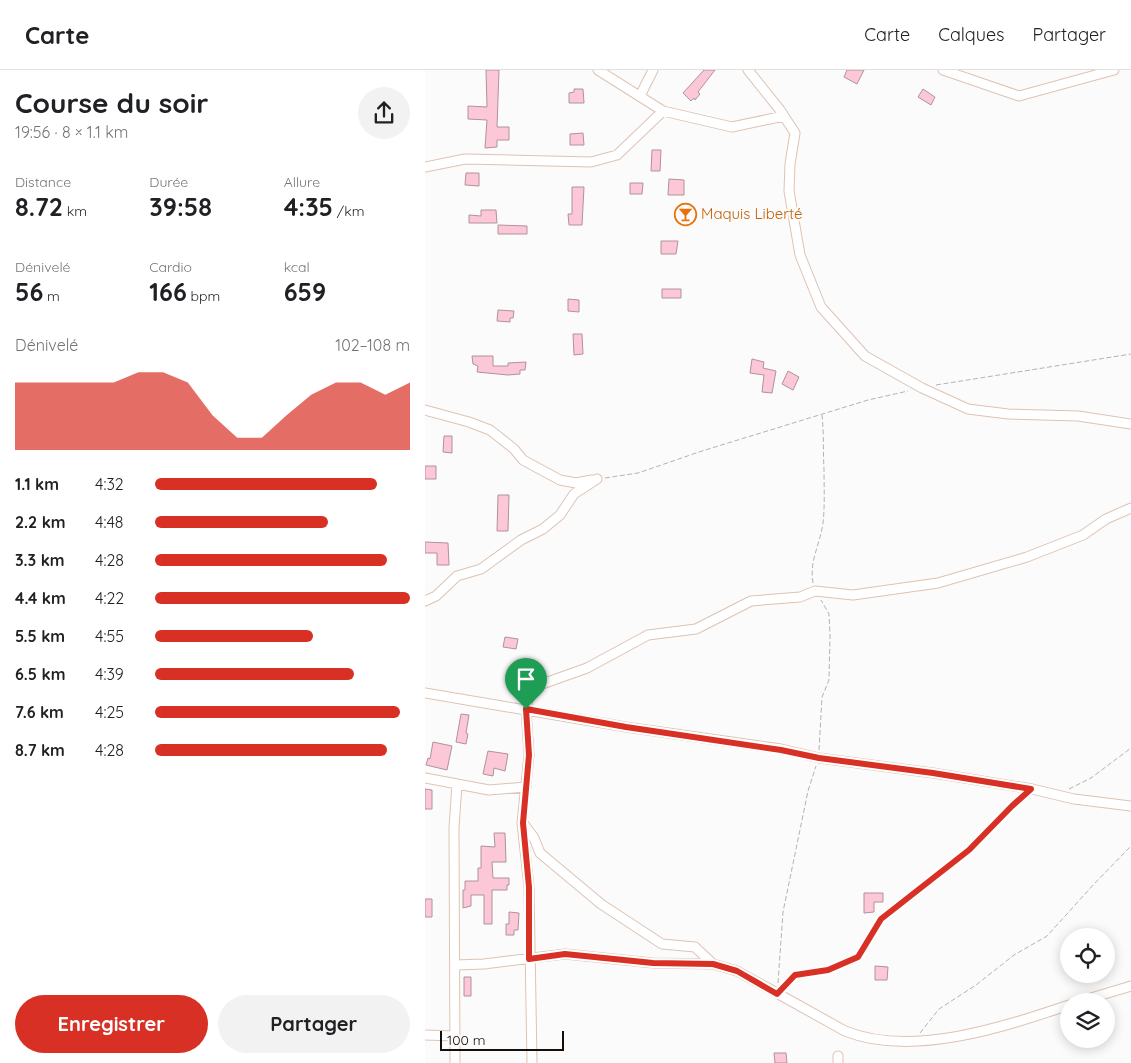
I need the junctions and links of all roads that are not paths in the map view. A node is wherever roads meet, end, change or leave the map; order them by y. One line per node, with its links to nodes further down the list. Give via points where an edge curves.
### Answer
1 (598, 70): 6 (street)
2 (653, 70): 6 (street)
3 (748, 70): 8 (street)
4 (943, 70): 5 (street, via 1019,96)
5 (1114, 70)
6 (640, 96): 7 (street)
7 (663, 111): 8 (street, via 733,127); 9 (street, via 617,155 591,162 465,159)
8 (784, 116): 11 (street, via 795,133 789,191 800,255 821,307 865,356 968,409 1078,416)
9 (425, 167)
10 (425, 410): 13 (street, via 490,430 523,460 560,480 576,483 597,479 573,494 560,515 543,530 521,540 481,570 457,576 436,596)
11 (1131, 424)
12 (1131, 508): 15 (street, via 1083,535 1027,557 938,583 853,595 815,591 800,597 751,601 696,629 648,635 587,668 531,688)
13 (425, 601)
14 (425, 693): 15 (street)
15 (526, 709): 18 (street, via 529,755); 19 (street)
16 (425, 778): 17 (street)
17 (457, 784): 18 (street, via 489,790); 23 (street, via 454,828)
18 (526, 788): 20 (street)
19 (1131, 806)
20 (523, 823): 21 (street, via 529,887); 22 (street, via 540,853 601,904 662,944 695,946)
21 (529, 959): 22 (street, via 565,954 653,963); 23 (street); 30 (street)
22 (713, 964): 26 (street, via 737,971 858,1037 883,1041 961,1035)
23 (455, 965): 28 (street)
24 (1131, 986): 25 (street)
25 (1108, 993)
26 (1060, 1008)
27 (425, 1035): 28 (street)
28 (455, 1036): 29 (street)
29 (455, 1063)
30 (532, 1063)

